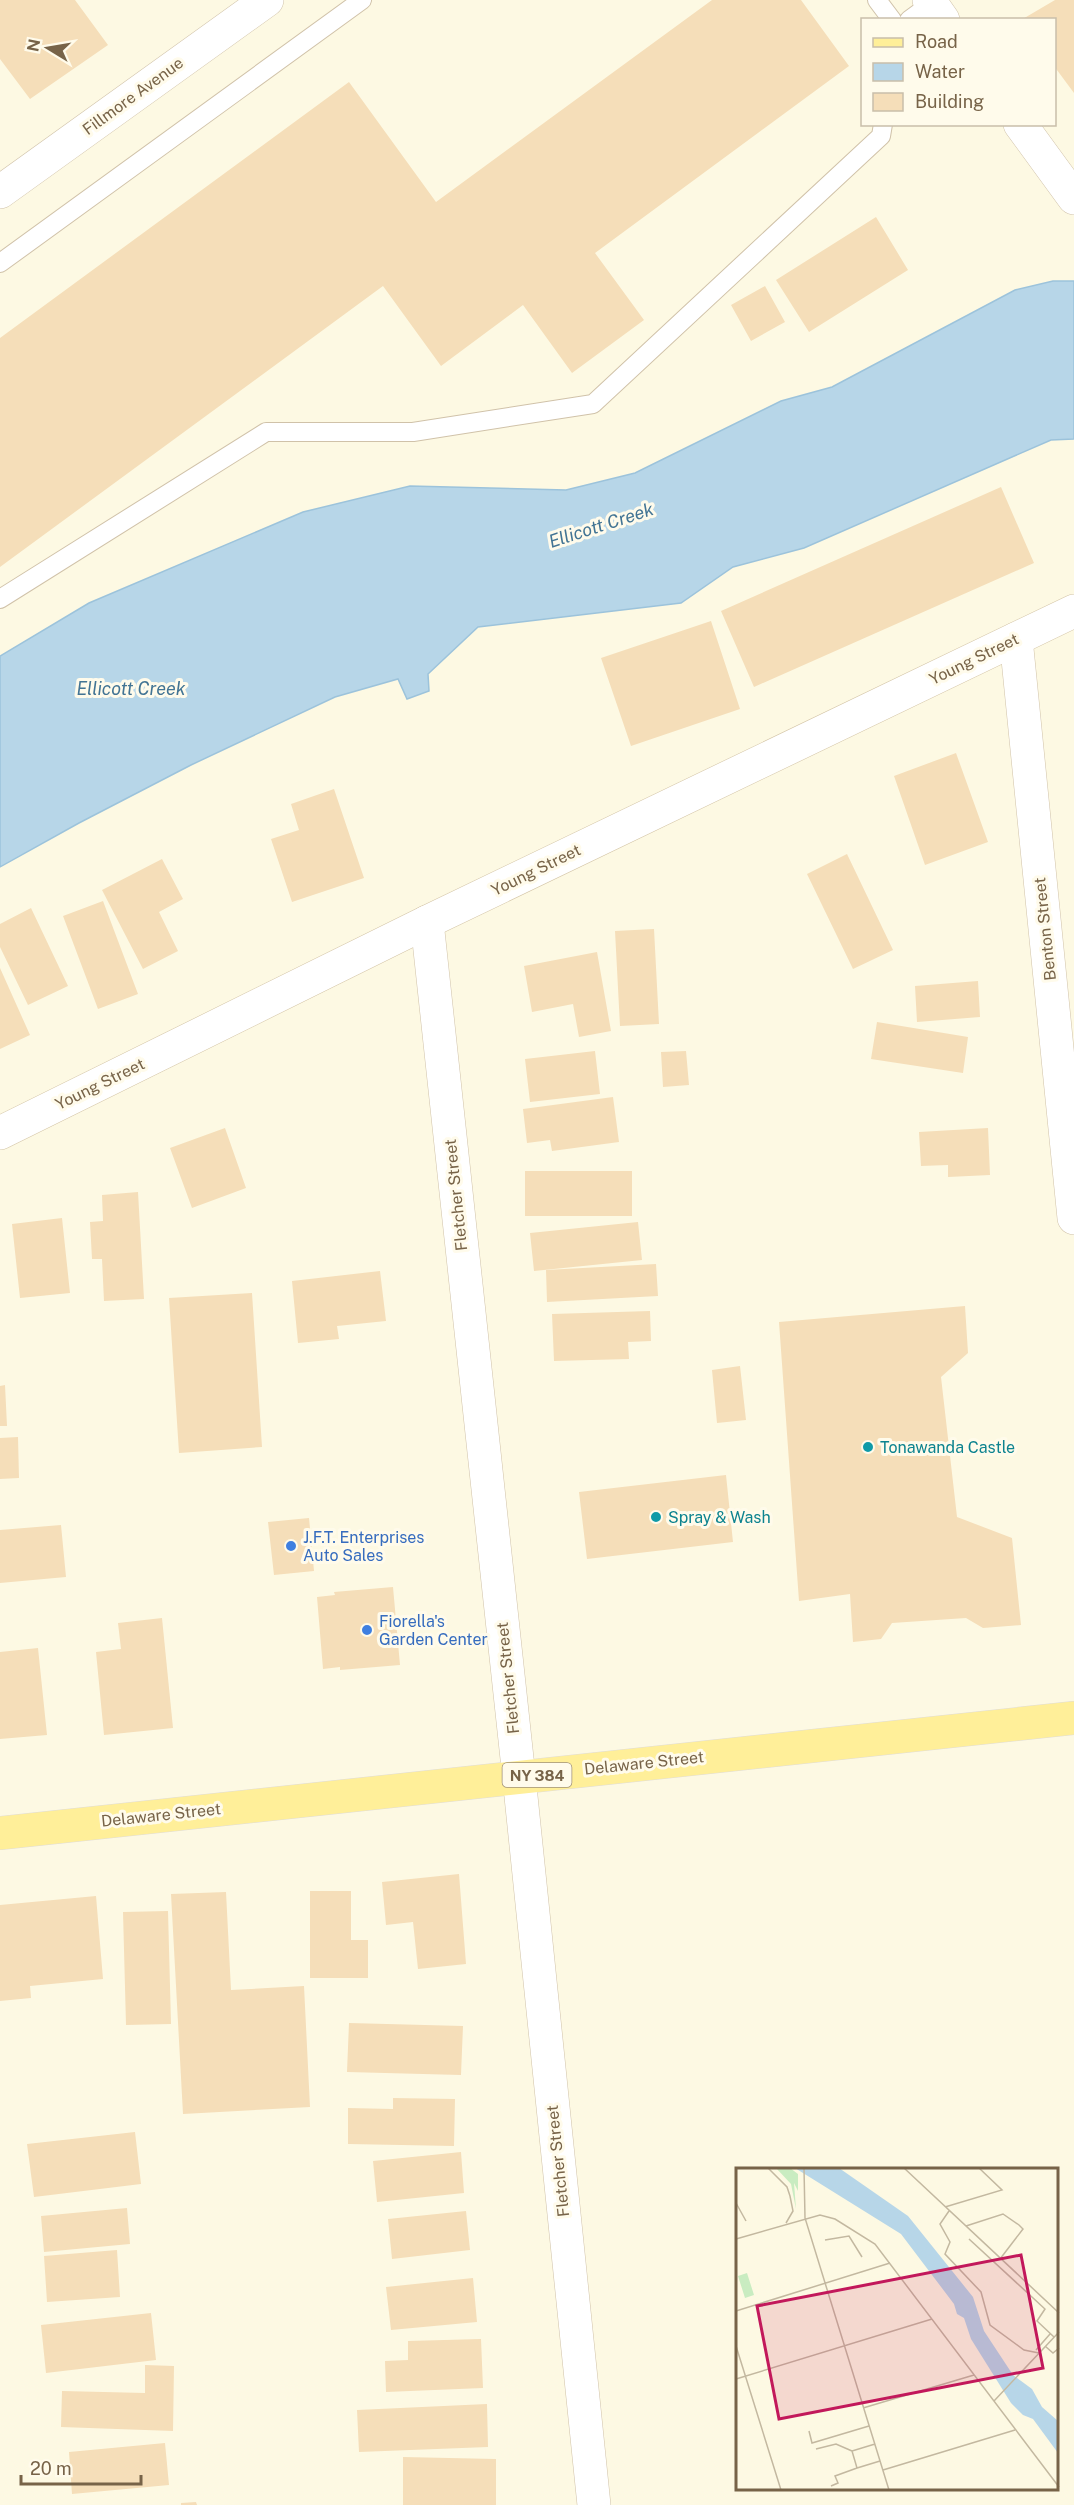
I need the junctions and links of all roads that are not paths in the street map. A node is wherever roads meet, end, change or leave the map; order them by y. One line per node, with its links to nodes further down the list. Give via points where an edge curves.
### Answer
1 (267, 0): 7 (street, Fillmore Avenue)
2 (362, 0): 9 (lane)
3 (877, 0): 4 (lane)
4 (890, 18)
5 (883, 126): 10 (lane, via 881,136 593,404 413,432 266,432)
6 (1021, 126): 8 (street)
7 (0, 192)
8 (1074, 198)
9 (0, 263)
10 (0, 599)
11 (1074, 611): 12 (street, Young Street)
12 (1016, 639): 13 (street, Young Street); 15 (street, Benton Street)
13 (427, 922): 14 (street, Young Street); 17 (street, Fletcher Street)
14 (0, 1133)
15 (1074, 1218)
16 (1074, 1718): 17 (main road, Delaware Street / NY 384)
17 (519, 1777): 18 (main road, Delaware Street / NY 384); 19 (street, Fletcher Street)
18 (0, 1833)
19 (594, 2505)

